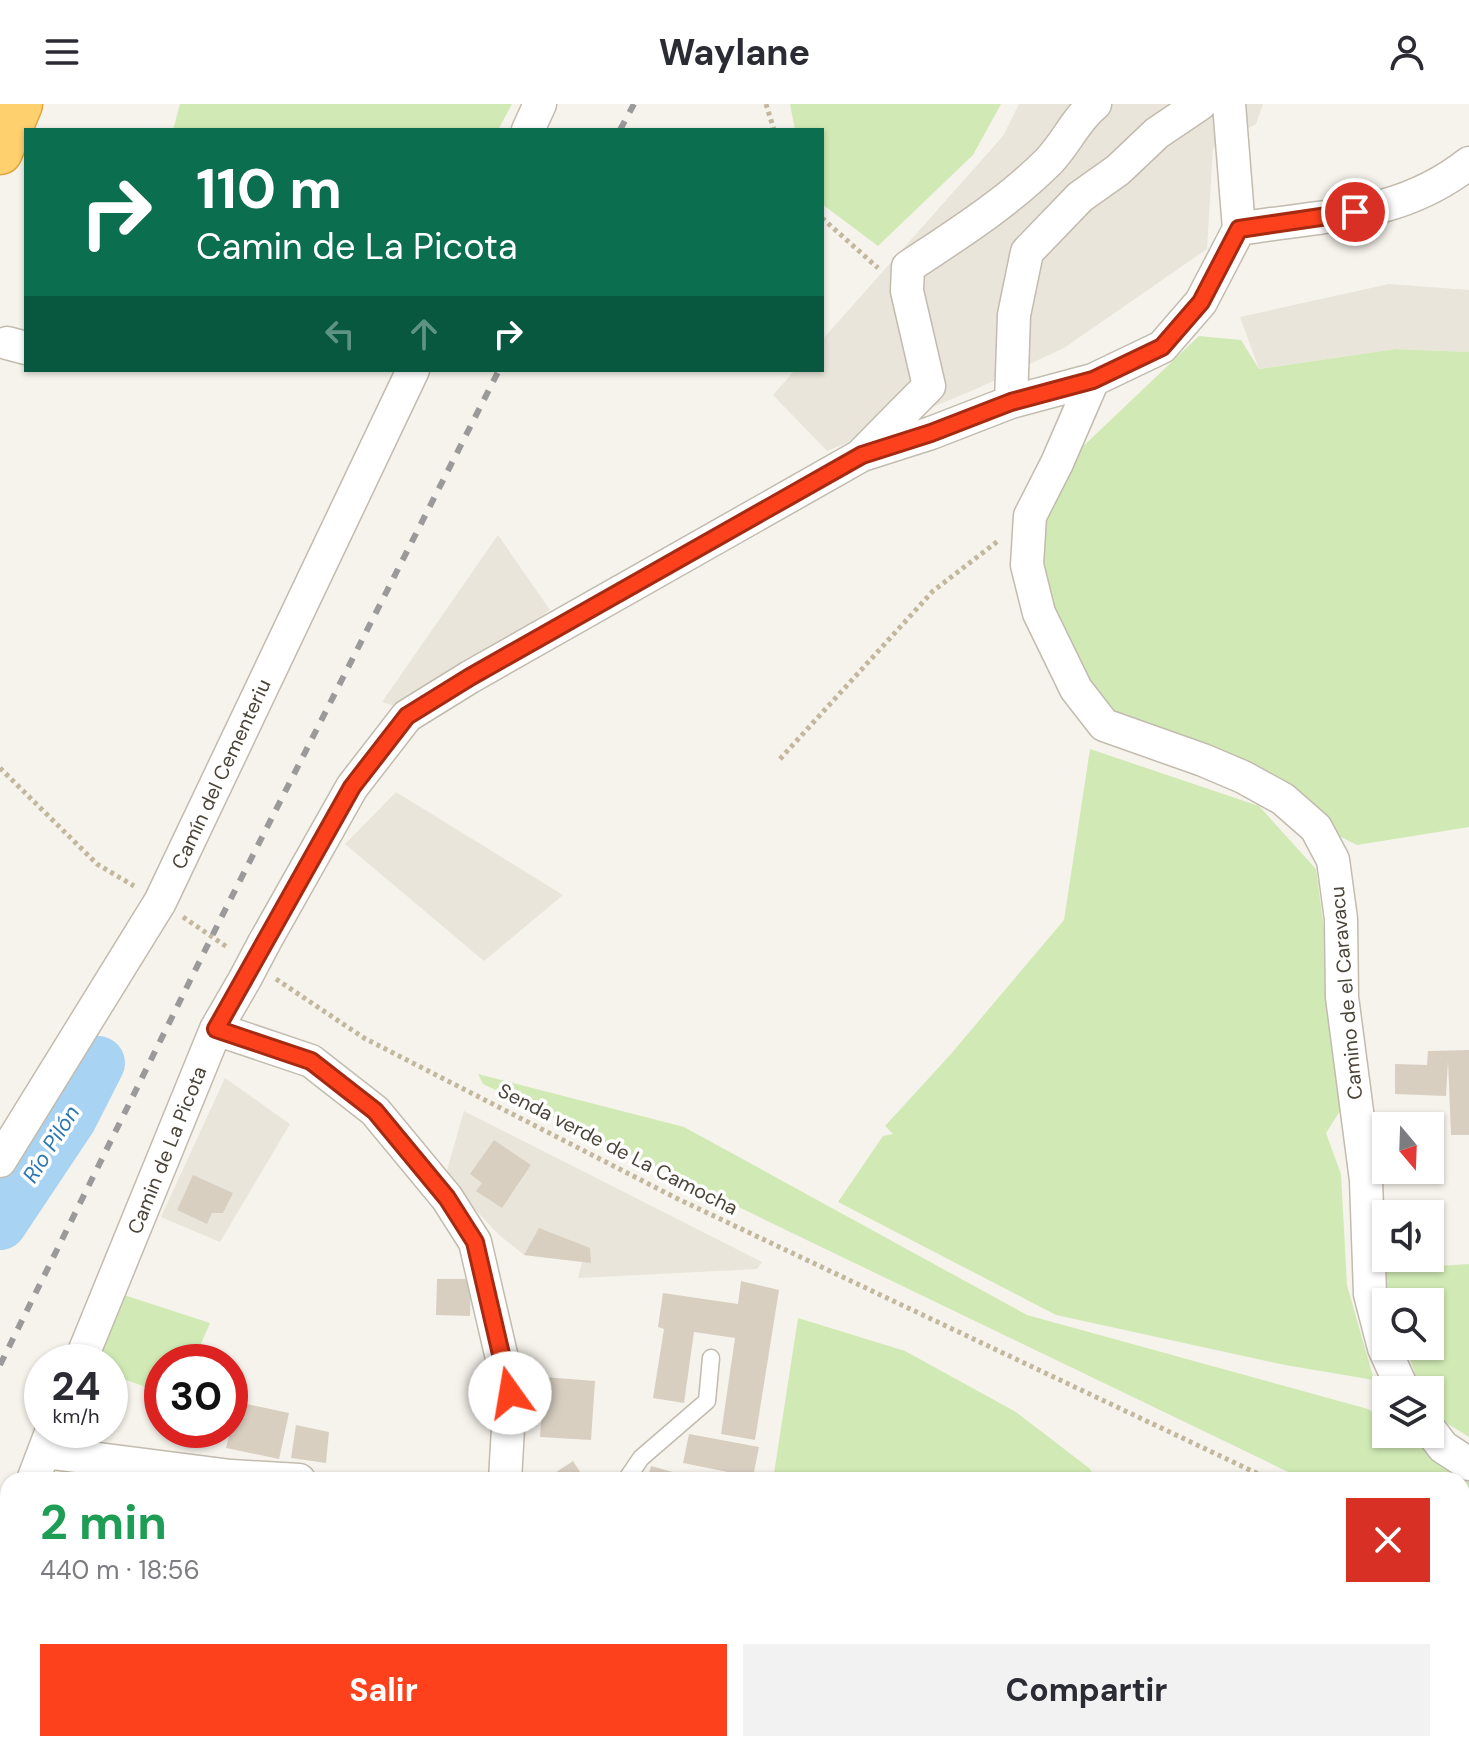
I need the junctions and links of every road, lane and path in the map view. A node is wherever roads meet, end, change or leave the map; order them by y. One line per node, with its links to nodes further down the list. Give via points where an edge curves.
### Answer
1 (20, 104): 9 (highway)
2 (540, 104): 7 (street)
3 (766, 104): 8 (path)
4 (1095, 104): 13 (street, via 1050,160 908,267)
5 (1200, 104): 16 (street, via 1080,197 1027,252 1014,315)
6 (1229, 104): 12 (street)
7 (529, 128)
8 (773, 128)
9 (0, 152)
10 (1469, 163): 12 (street, via 1417,196 1380,208)
11 (824, 220): 13 (path)
12 (1239, 229): 15 (street, via 1201,302 1162,347)
13 (907, 291): 17 (street, via 929,386)
14 (412, 372): 21 (street, Camín del Cementeriu)
15 (1093, 380): 16 (street); 18 (street, Camino de el Caravacu)
16 (1011, 402): 17 (street)
17 (862, 455): 22 (street, Camin de La Picota, via 407,716 352,787)
18 (1030, 516): 19 (path, via 933,591); 27 (street, Camino de el Caravacu, via 1027,565 1039,613 1076,689 1104,725 1203,760 1283,799 1316,828 1333,860 1341,919 1342,997 1366,1180 1370,1294)
19 (780, 759)
20 (0, 768): 21 (path, Senda verde de La Camocha, via 97,864)
21 (160, 902): 22 (path, Senda verde de La Camocha); 24 (street, Camín del Cementeriu)
22 (255, 963): 23 (street, Camin de La Picota); 34 (path, Senda verde de La Camocha, via 364,1038 676,1198)
23 (216, 1029): 25 (street, Camin de La Picota); 32 (street, via 311,1061 375,1111 447,1198 475,1242 510,1393)
24 (0, 1161)
25 (87, 1344)
26 (711, 1358): 33 (lane, via 707,1401)
27 (1397, 1376)
28 (1444, 1448): 30 (street)
29 (43, 1454): 31 (street)
30 (1469, 1464)
31 (197, 1472)
32 (505, 1472)
33 (631, 1472)
34 (1254, 1472)

